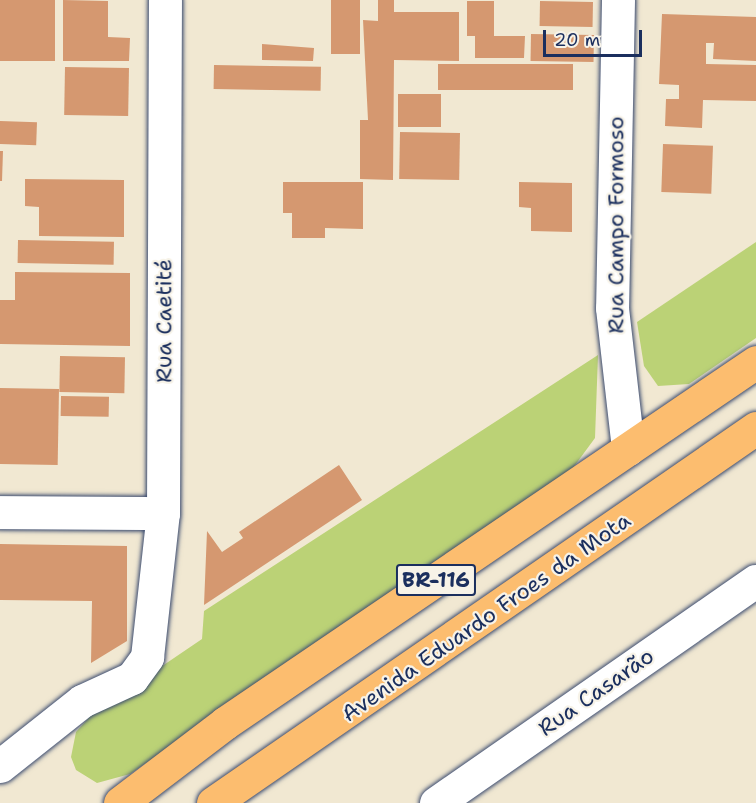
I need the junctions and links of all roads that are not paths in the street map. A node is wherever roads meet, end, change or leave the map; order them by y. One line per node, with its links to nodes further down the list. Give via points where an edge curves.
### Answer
1 (165, 0): 7 (street, Rua Caetité)
2 (618, 0): 5 (street, Rua Campo Formoso, via 612,308)
3 (756, 362): 5 (highway, BR-116)
4 (756, 428): 11 (highway, Avenida Eduardo Froes da Mota)
5 (628, 449): 10 (highway, BR-116, via 225,723)
6 (0, 512): 7 (street)
7 (163, 513): 9 (street, Rua Caetité, via 147,657 132,678 82,701)
8 (756, 581): 12 (street, Rua Casarão)
9 (0, 766)
10 (120, 803)
11 (213, 803)
12 (436, 803)

